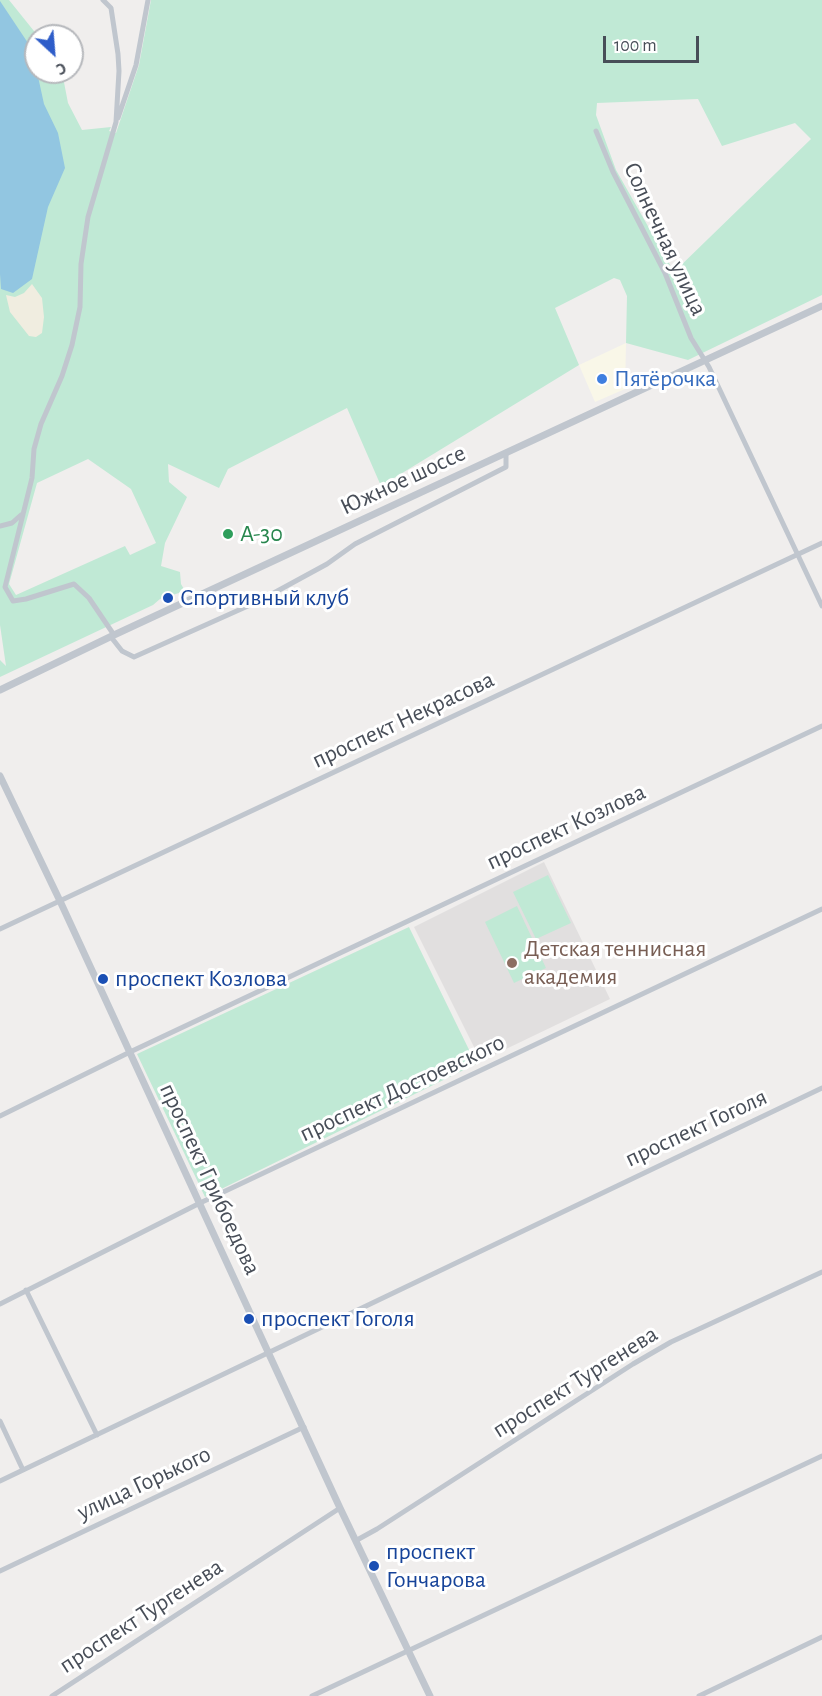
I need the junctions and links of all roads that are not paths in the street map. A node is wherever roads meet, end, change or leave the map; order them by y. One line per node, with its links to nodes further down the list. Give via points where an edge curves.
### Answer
1 (104, 0): 3 (street, via 111,8 118,54)
2 (148, 0): 3 (street, via 136,65)
3 (116, 122): 8 (street, via 88,218 80,307 72,345 41,424)
4 (596, 131): 6 (street, Солнечная улица, via 665,273 691,338)
5 (822, 306): 6 (street, Южное шоссе)
6 (705, 360): 7 (street, Южное шоссе); 11 (street, Солнечная улица)
7 (506, 454): 13 (street, Южное шоссе); 13 (street, via 506,467 355,544 259,602 134,657 122,651)
8 (22, 514): 9 (street, via 12,523); 13 (street, via 4,587 13,601 74,584 89,598)
9 (0, 526)
10 (822, 543): 11 (street, проспект Некрасова)
11 (798, 554): 12 (street, Солнечная улица); 17 (street, проспект Некрасова)
12 (822, 606)
13 (112, 636): 14 (street, Южное шоссе)
14 (0, 690)
15 (822, 726): 20 (street, проспект Козлова)
16 (0, 776): 17 (street, проспект Грибоедова)
17 (60, 901): 19 (street, проспект Некрасова); 20 (street, проспект Грибоедова)
18 (822, 909): 23 (street, проспект Достоевского)
19 (0, 929)
20 (130, 1052): 22 (street, проспект Козлова); 23 (street, проспект Грибоедова)
21 (822, 1088): 27 (street, проспект Гоголя)
22 (0, 1116)
23 (200, 1203): 25 (street, проспект Достоевского); 27 (street, проспект Грибоедова)
24 (822, 1272): 35 (street, проспект Тургенева, via 671,1342)
25 (26, 1290): 26 (street, проспект Достоевского); 30 (street)
26 (0, 1304)
27 (268, 1352): 29 (street, проспект Грибоедова); 30 (street, проспект Гоголя)
28 (0, 1420): 32 (street)
29 (304, 1428): 34 (street, проспект Грибоедова); 36 (street, улица Горького)
30 (97, 1435): 32 (street, проспект Гоголя)
31 (822, 1456): 38 (street)
32 (23, 1470): 33 (street, проспект Гоголя)
33 (0, 1481)
34 (340, 1508): 35 (street, проспект Грибоедова); 39 (street, проспект Тургенева)
35 (357, 1540): 38 (street, проспект Грибоедова)
36 (0, 1571)
37 (822, 1637): 42 (street)
38 (409, 1650): 40 (street); 41 (street, проспект Грибоедова)
39 (52, 1696)
40 (312, 1696)
41 (430, 1696)
42 (699, 1696)

